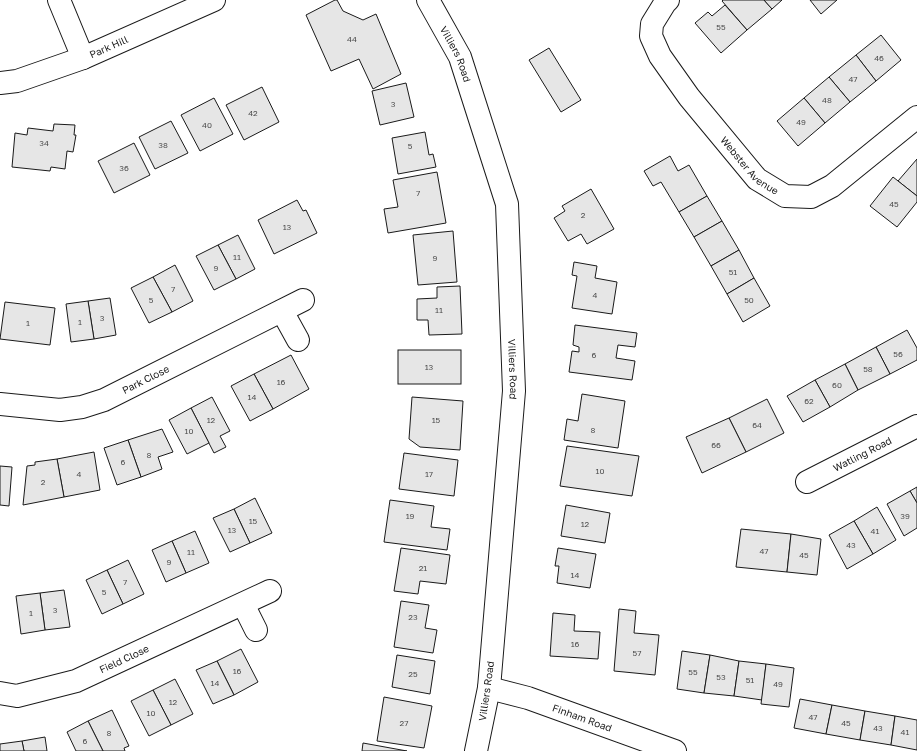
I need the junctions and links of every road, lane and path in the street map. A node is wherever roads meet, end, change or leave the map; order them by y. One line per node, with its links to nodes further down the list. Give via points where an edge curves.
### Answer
1 (59, 0): 5 (street)
2 (214, 0): 5 (street, Park Hill)
3 (428, 0): 17 (street, Villiers Road, via 460,57 507,204 514,391)
4 (668, 0): 7 (street, Webster Avenue, via 652,24 651,36 660,56 689,97 757,179 785,196 810,197 832,186)
5 (83, 58): 6 (street, Park Hill, via 17,81)
6 (0, 83)
7 (917, 117)
8 (303, 300): 9 (street, Park Close)
9 (282, 311): 10 (street); 11 (street, Park Close, via 104,400 60,410)
10 (298, 340)
11 (0, 404)
12 (917, 426): 13 (street, Watling Road)
13 (807, 482)
14 (270, 591): 15 (street, Field Close)
15 (243, 604): 16 (street); 18 (street, Field Close, via 76,681 17,696)
16 (256, 630)
17 (489, 688): 19 (street, Villiers Road); 20 (street, Finham Road, via 528,698)
18 (0, 694)
19 (476, 751)
20 (675, 751)

